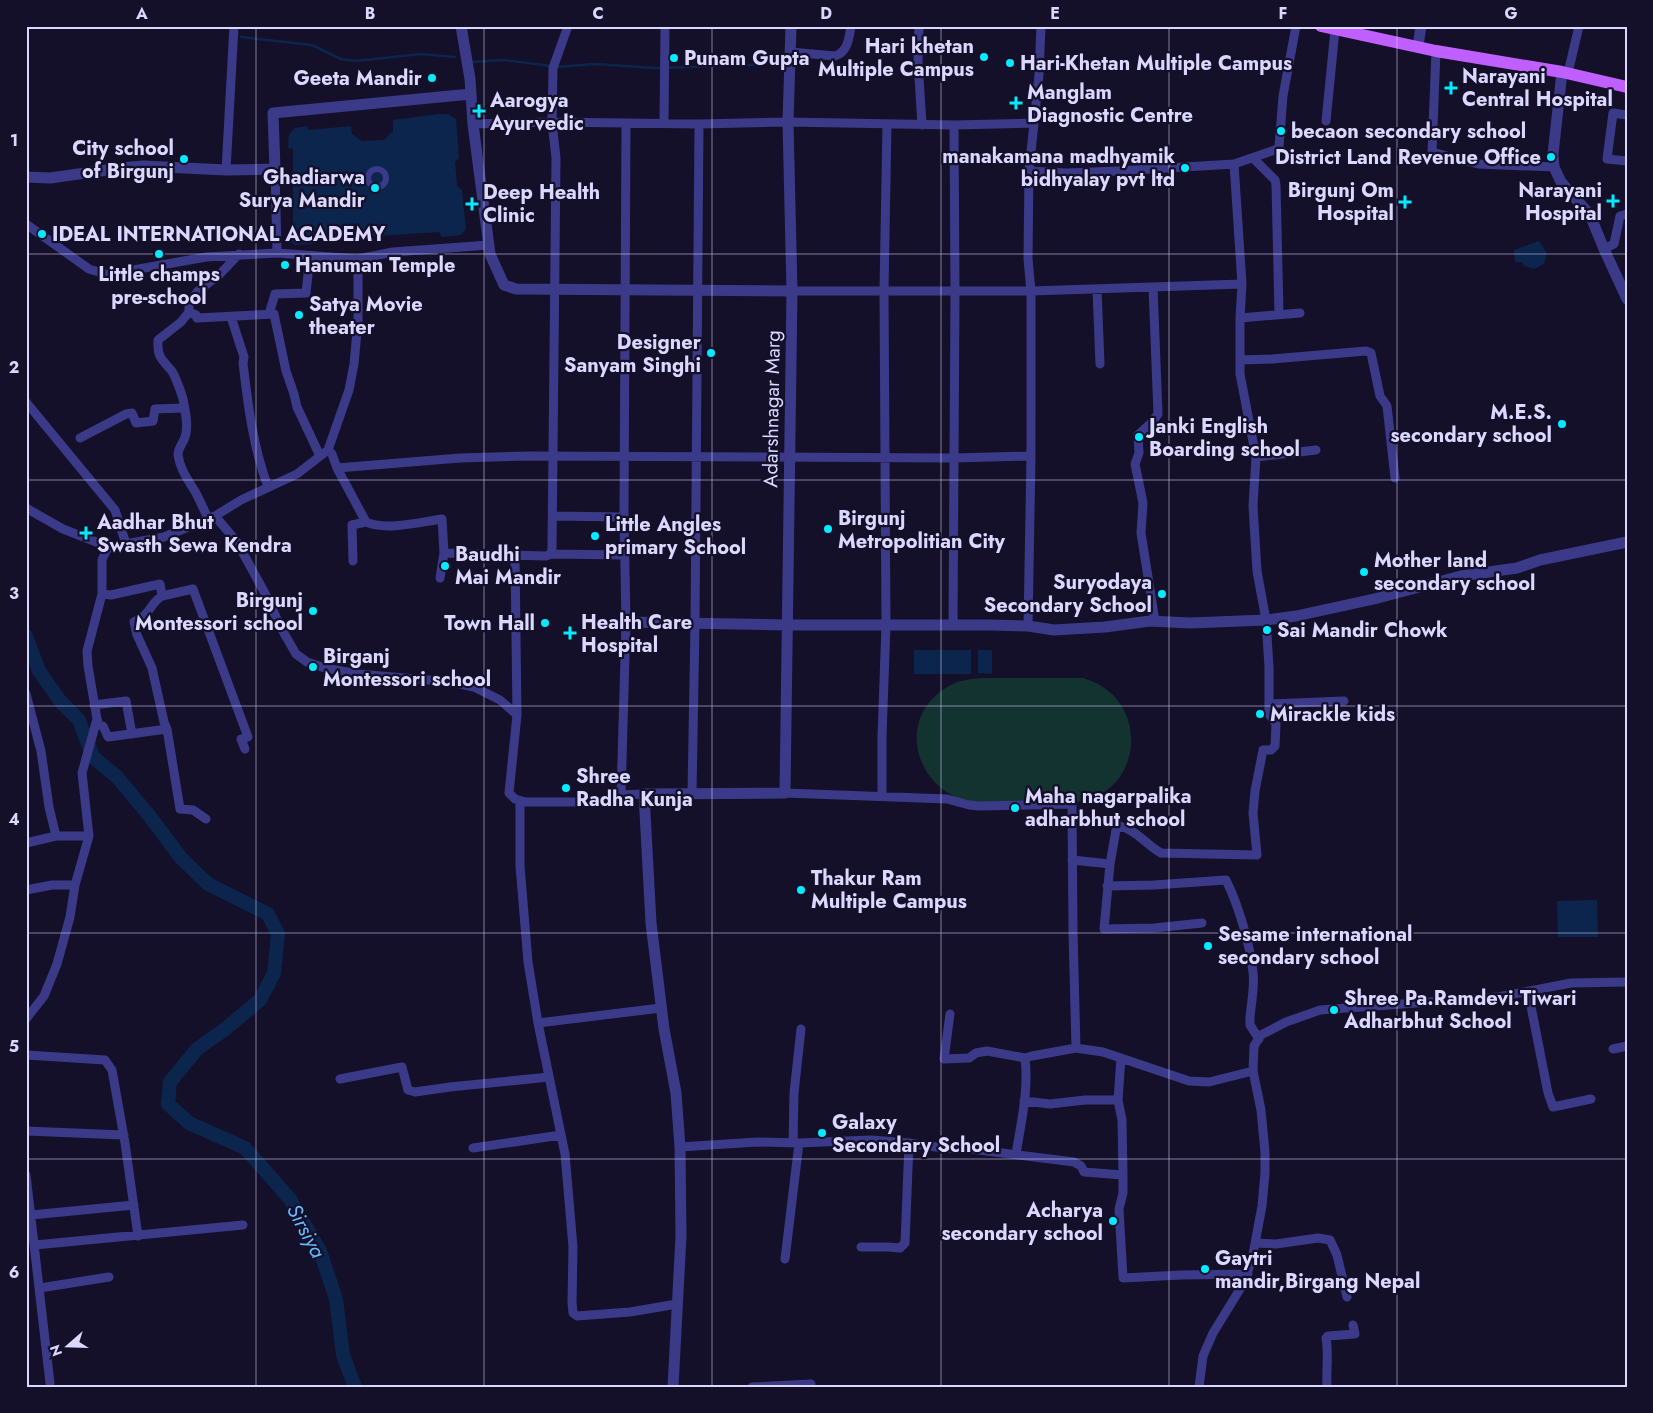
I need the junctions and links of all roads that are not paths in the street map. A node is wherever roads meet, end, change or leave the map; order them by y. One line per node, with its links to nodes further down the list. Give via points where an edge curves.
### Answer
1 (234, 26): 37 (street)
2 (461, 26): 19 (street)
3 (568, 26): 22 (street, via 553,65)
4 (666, 26): 24 (street)
5 (791, 26): 16 (street, Adarshnagar Marg)
6 (851, 26): 16 (street, via 850,37 841,54)
7 (918, 26): 30 (street)
8 (1041, 26): 25 (street)
9 (1296, 26): 32 (street, via 1279,148)
10 (1321, 26): 13 (main road)
11 (1421, 26): 14 (street)
12 (1579, 26): 17 (street)
13 (1335, 30): 14 (main road); 21 (street)
14 (1418, 46): 15 (main road)
15 (1436, 51): 17 (main road); 35 (street, via 1432,152 1478,164)
16 (790, 52): 23 (street, Adarshnagar Marg)
17 (1565, 72): 18 (main road); 35 (street, via 1553,154)
18 (1626, 85)
19 (471, 94): 26 (street); 36 (street, via 273,113)
20 (1627, 115): 33 (street, via 1613,113 1607,159)
21 (1326, 120)
22 (552, 122): 26 (street); 27 (street); 50 (street, via 556,158)
23 (788, 122): 28 (street); 29 (street); 54 (street, Adarshnagar Marg)
24 (664, 123): 27 (street); 28 (street)
25 (1033, 123): 31 (street); 38 (street)
26 (473, 124): 42 (street)
27 (626, 124): 52 (street)
28 (699, 124): 53 (street)
29 (887, 124): 30 (street); 55 (street)
30 (922, 125): 31 (street)
31 (954, 125): 56 (street)
32 (1254, 158): 34 (street); 62 (street, via 1276,185)
33 (1627, 161)
34 (1234, 164): 38 (street, via 1067,173); 48 (street)
35 (1554, 168): 43 (street, via 1561,182 1590,215)
36 (275, 169): 37 (street); 44 (street)
37 (226, 170): 39 (street, via 144,166)
38 (1029, 171): 57 (street)
39 (26, 178)
40 (1627, 214): 43 (street, via 1620,216 1614,244)
41 (26, 224): 45 (street, via 89,269 109,275 206,256)
42 (489, 245): 47 (street, via 393,252); 50 (street, via 504,285 516,289)
43 (1604, 249): 58 (street)
44 (277, 253): 45 (street); 46 (street)
45 (239, 254): 59 (street, via 198,291 189,303)
46 (310, 256): 47 (street); 61 (street, via 306,293 275,294)
47 (358, 259): 70 (street, via 354,364 349,390)
48 (1242, 284): 49 (street); 64 (street)
49 (1153, 287): 51 (street); 101 (street, via 1158,414 1138,435 1139,453 1135,464 1143,503 1142,533)
50 (555, 289): 52 (street); 73 (street)
51 (1097, 289): 57 (street); 66 (street)
52 (626, 290): 53 (street); 74 (street)
53 (698, 290): 54 (street); 76 (street)
54 (792, 291): 55 (street); 77 (street, Adarshnagar Marg)
55 (884, 291): 56 (street); 79 (street)
56 (955, 291): 57 (street); 80 (street)
57 (1031, 291): 75 (street)
58 (1627, 299)
59 (189, 312): 63 (street, via 197,318); 68 (street, via 158,340 158,352 172,370)
60 (1300, 312): 62 (street)
61 (269, 314): 63 (street); 72 (street, via 274,314 297,407)
62 (1279, 314): 64 (street)
63 (234, 316): 83 (street, via 232,320 244,357 249,414)
64 (1240, 318): 65 (street)
65 (1240, 360): 78 (street); 82 (street, via 1371,353 1380,396 1387,406)
66 (1100, 364)
67 (26, 402): 90 (street, via 116,510)
68 (184, 408): 69 (street, via 155,409 153,421 136,423 132,413 126,414); 86 (street, via 186,432 178,454 185,475)
69 (80, 438)
70 (328, 450): 72 (street); 81 (street)
71 (1316, 450): 78 (street)
72 (320, 456): 83 (street, via 297,474)
73 (553, 456): 74 (street); 81 (street, via 460,458); 85 (street)
74 (625, 456): 76 (street); 87 (street)
75 (1031, 456): 80 (street); 107 (street)
76 (696, 457): 77 (street); 103 (street)
77 (790, 457): 79 (street); 104 (street, Adarshnagar Marg)
78 (1256, 457): 100 (street, via 1253,506 1257,571)
79 (884, 458): 80 (street); 105 (street)
80 (954, 458): 106 (street)
81 (337, 468): 88 (street)
82 (1395, 478)
83 (268, 487): 86 (street)
84 (26, 508): 91 (street, via 63,529)
85 (553, 516): 87 (street); 93 (street)
86 (212, 517): 90 (street, via 164,537); 113 (street, via 238,542 281,628 296,654 307,662 358,674 474,687 500,700)
87 (624, 517): 94 (street)
88 (366, 522): 92 (street, via 392,526 442,519); 96 (street, via 352,525)
89 (1627, 542): 100 (street)
90 (126, 544): 91 (street)
91 (110, 547): 98 (street, via 102,560)
92 (444, 553): 95 (street); 97 (street)
93 (551, 554): 94 (street); 95 (street)
94 (625, 555): 102 (street)
95 (515, 556): 113 (street)
96 (352, 561)
97 (440, 578)
98 (102, 594): 99 (street, via 111,595 160,584); 111 (street, via 87,650)
99 (162, 596): 115 (street, via 148,613 134,622 152,668); 117 (street, via 193,589 248,737 241,739)
100 (1266, 620): 101 (street); 110 (street)
101 (1155, 621): 107 (street, via 1105,628 1054,630)
102 (626, 622): 103 (street); 121 (street)
103 (695, 624): 104 (street); 119 (street)
104 (788, 625): 105 (street); 118 (street, Adarshnagar Marg)
105 (886, 625): 106 (street); 122 (street)
106 (952, 625): 107 (street)
107 (1028, 626)
108 (26, 694): 112 (street)
109 (1344, 701): 110 (street)
110 (1269, 704): 129 (street, via 1269,714 1276,724 1275,746 1271,750 1263,750 1255,791 1256,854 1161,853 1134,832 1120,826 1116,830)
111 (94, 705): 114 (street); 116 (street, via 126,701)
112 (28, 709): 125 (street, via 41,751)
113 (516, 715): 123 (street, via 509,793)
114 (96, 722): 116 (street, via 103,726 108,737); 126 (street, via 82,773)
115 (167, 729): 116 (street); 124 (street, via 180,809 193,810)
116 (132, 734)
117 (245, 749)
118 (785, 792): 119 (street); 122 (street)
119 (692, 793): 120 (street)
120 (644, 794): 121 (street); 136 (street, via 651,923)
121 (621, 795): 123 (street, via 620,802)
122 (882, 796): 128 (street, via 947,799 979,806 1072,804)
123 (520, 801): 139 (street, via 520,866 528,962)
124 (206, 819)
125 (56, 836): 126 (street); 127 (street)
126 (89, 836): 130 (street)
127 (26, 844)
128 (1072, 860): 129 (street); 143 (street)
129 (1110, 864): 131 (street)
130 (76, 885): 132 (street, via 52,884); 138 (street, via 57,964 44,996)
131 (1107, 886): 133 (street, via 1104,928); 141 (street, via 1226,880 1247,943 1253,972 1250,1026)
132 (26, 890)
133 (1202, 924)
134 (1627, 982): 135 (street, via 1571,983)
135 (1528, 991): 141 (street, via 1460,1001 1320,1010 1286,1022); 151 (street, via 1552,1107)
136 (661, 1008): 139 (street); 159 (street, via 676,1093)
137 (950, 1014): 146 (street, via 944,1059 969,1058 987,1051)
138 (26, 1019)
139 (538, 1023): 149 (street)
140 (801, 1029): 157 (street, via 794,1093)
141 (1259, 1039): 148 (street, via 1254,1046)
142 (1627, 1046): 144 (street)
143 (1076, 1048): 146 (street); 147 (street)
144 (1613, 1049)
145 (26, 1054): 155 (street, via 105,1060 112,1070)
146 (1025, 1058): 153 (street)
147 (1121, 1058): 148 (street, via 1189,1081 1209,1082); 152 (street)
148 (1253, 1071): 168 (street, via 1266,1152 1266,1173)
149 (549, 1077): 150 (street, via 415,1092 408,1090 402,1067); 156 (street)
150 (340, 1079)
151 (1591, 1098)
152 (1118, 1100): 153 (street, via 1050,1104); 163 (street, via 1122,1120)
153 (1024, 1101): 161 (street)
154 (26, 1131): 155 (street)
155 (124, 1135): 164 (street)
156 (561, 1135): 160 (street); 176 (street, via 573,1247 573,1313 577,1316 630,1312)
157 (796, 1143): 158 (street, via 871,1140); 159 (street); 171 (street)
158 (909, 1143): 161 (street); 170 (street, via 905,1243 900,1248)
159 (680, 1147): 176 (street, via 681,1236)
160 (473, 1148)
161 (1016, 1154): 163 (street, via 1074,1162 1084,1172)
162 (26, 1175): 165 (street)
163 (1123, 1175): 172 (street, via 1119,1209 1123,1278)
164 (134, 1206): 165 (street); 167 (street)
165 (31, 1215): 169 (street)
166 (243, 1225): 167 (street)
167 (138, 1236): 169 (street)
168 (1255, 1243): 172 (street); 175 (street, via 1330,1240)
169 (35, 1245): 174 (street)
170 (861, 1247)
171 (785, 1259)
172 (1248, 1274): 182 (street, via 1203,1356)
173 (109, 1278): 174 (street)
174 (40, 1288): 178 (street)
175 (1347, 1297)
176 (677, 1304): 180 (street)
177 (1353, 1325): 183 (street, via 1355,1334 1326,1338)
178 (50, 1383)
179 (811, 1384): 181 (street)
180 (673, 1387)
181 (752, 1387)
182 (1199, 1387)
183 (1328, 1387)

